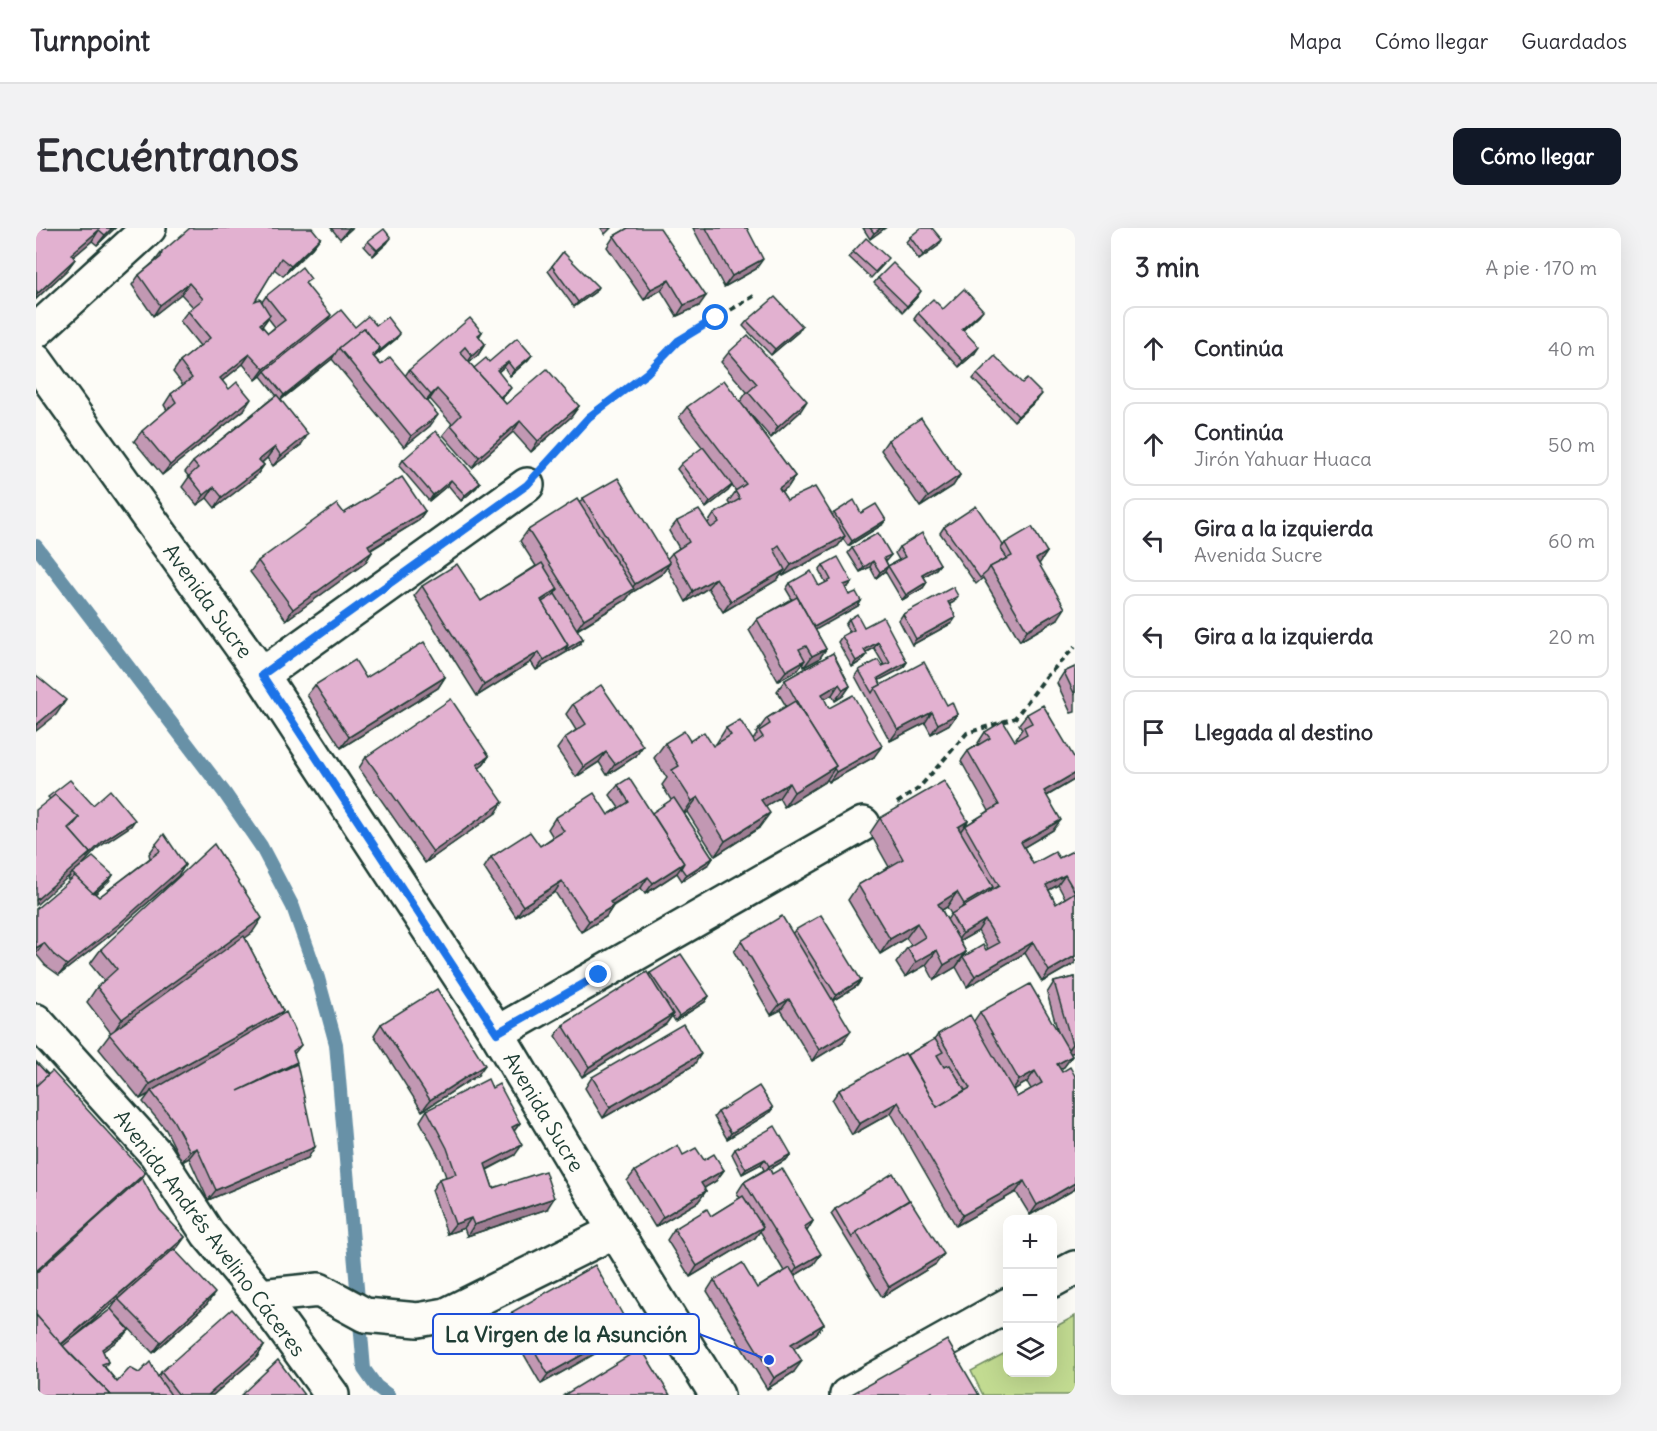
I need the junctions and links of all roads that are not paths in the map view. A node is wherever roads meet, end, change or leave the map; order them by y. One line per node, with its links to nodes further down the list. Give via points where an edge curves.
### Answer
1 (149, 228): 2 (street)
2 (36, 331)
3 (36, 361): 5 (street, Avenida Sucre)
4 (527, 485): 5 (street)
5 (262, 675): 8 (street, Avenida Sucre)
6 (864, 824): 8 (street)
7 (36, 1021): 12 (street, Avenida Andrés Avelino Cáceres, via 156,1154 208,1234)
8 (497, 1033): 9 (street, Avenida Sucre)
9 (615, 1231): 12 (street, via 446,1314 418,1320 365,1315 319,1290); 15 (street, Avenida Sucre)
10 (1075, 1268): 11 (street)
11 (1057, 1278)
12 (260, 1296): 14 (street, Avenida Andrés Avelino Cáceres)
13 (1003, 1308): 16 (street)
14 (332, 1395)
15 (717, 1395)
16 (847, 1395)

